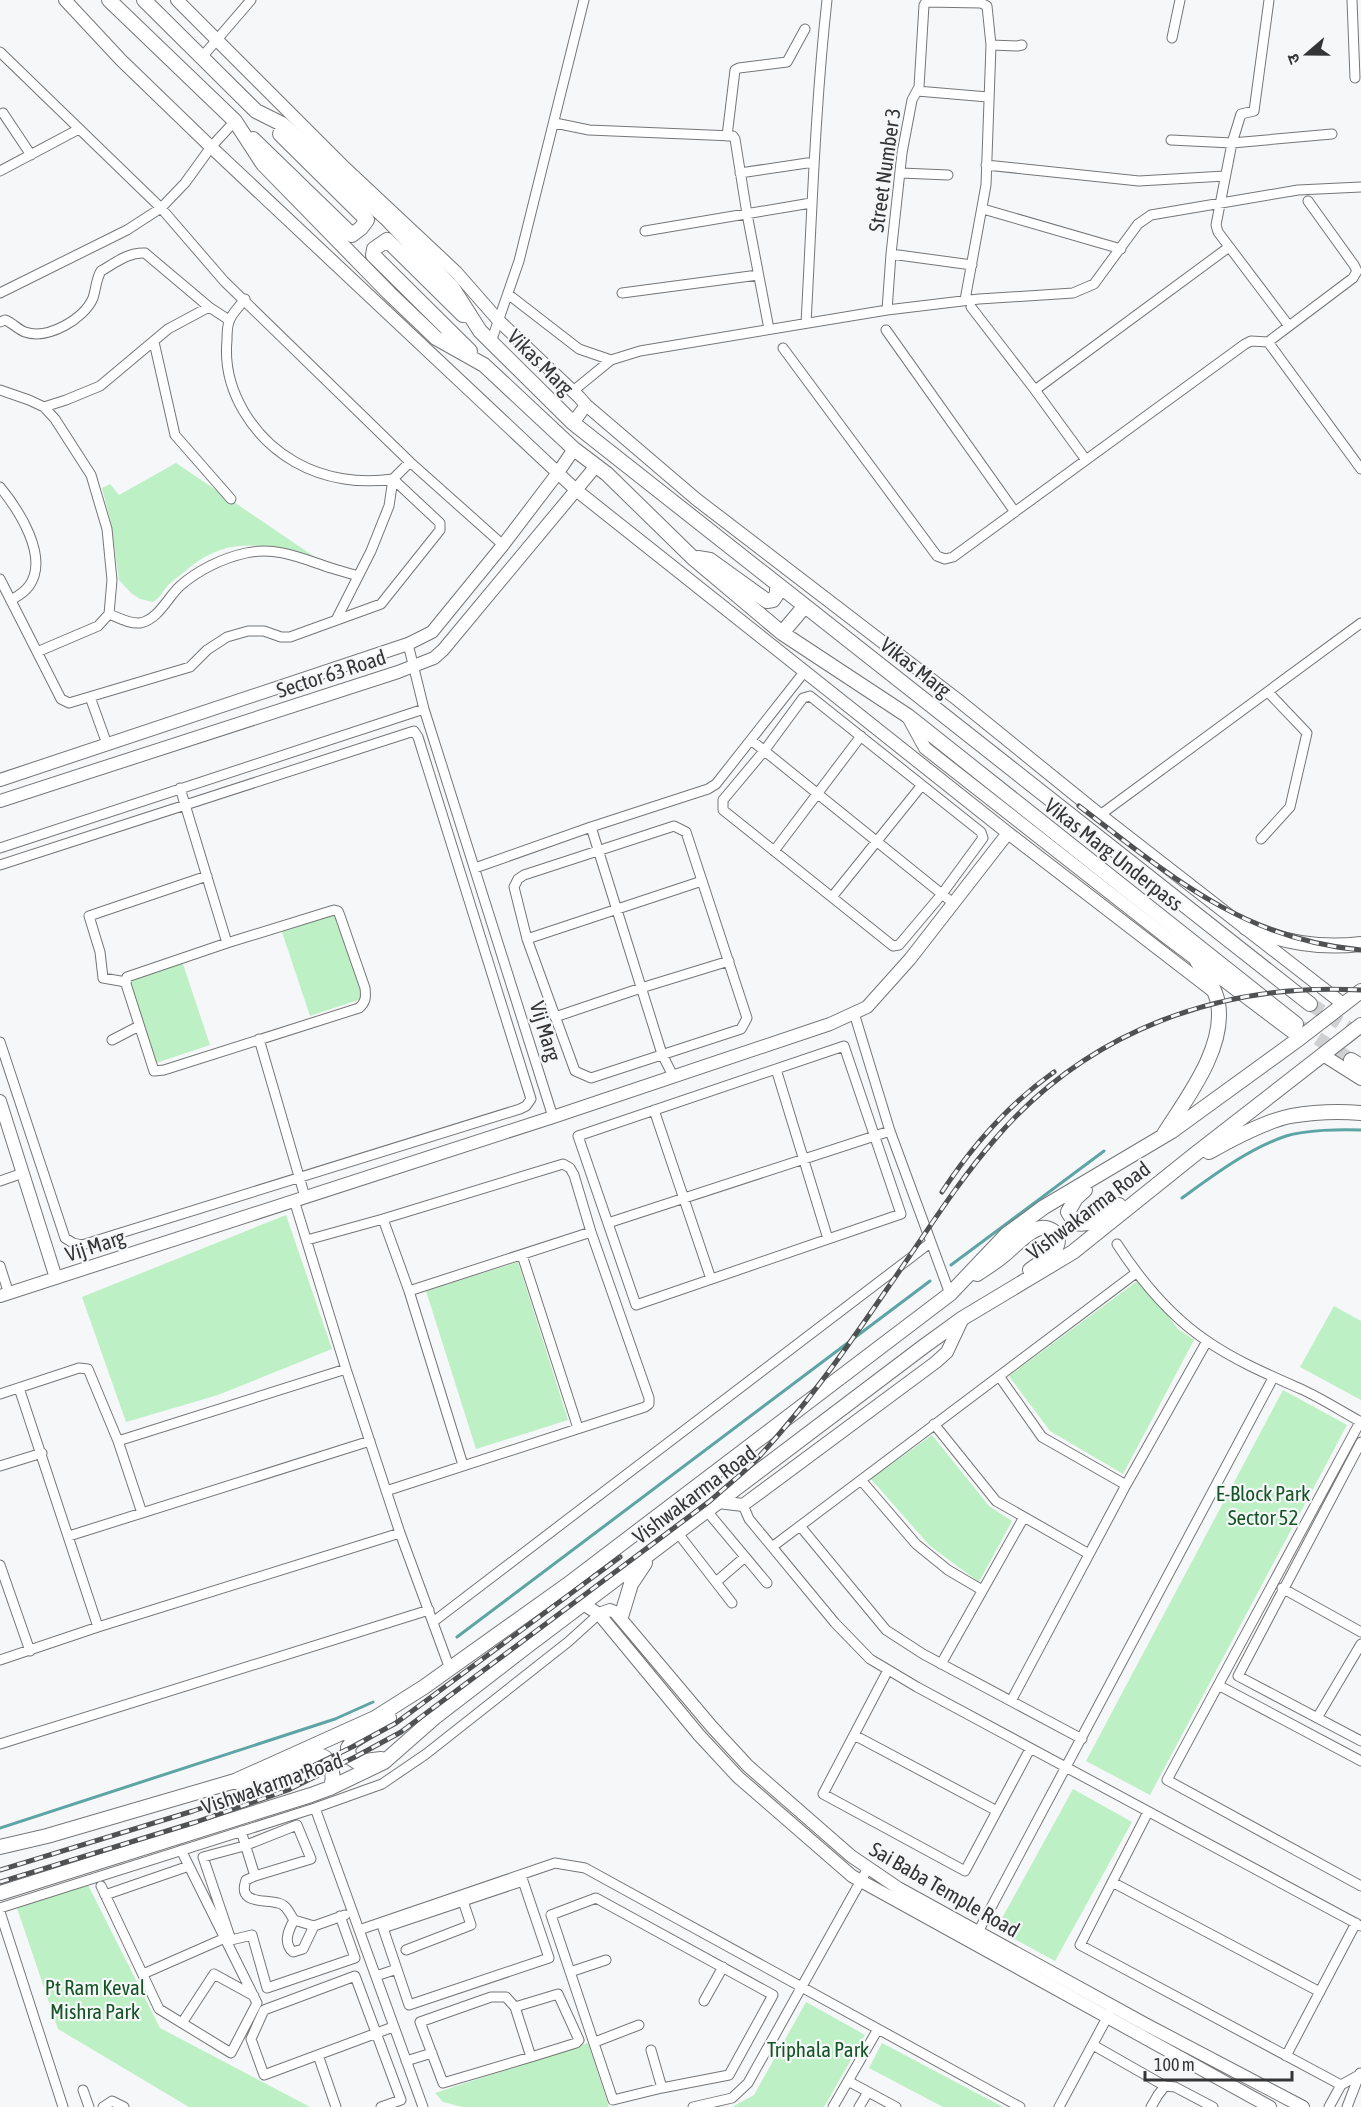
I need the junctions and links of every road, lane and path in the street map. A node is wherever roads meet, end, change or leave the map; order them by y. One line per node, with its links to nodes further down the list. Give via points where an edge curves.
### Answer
1 (65, 0): 30 (street)
2 (109, 0): 23 (main road, Vikas Marg)
3 (144, 0): 17 (main road, Vikas Marg)
4 (177, 0): 13 (street)
5 (251, 0): 13 (street)
6 (584, 0): 24 (street)
7 (827, 0): 32 (street)
8 (1180, 0): 12 (street)
9 (1269, 0): 29 (street, via 1254,111 1241,114)
10 (1352, 0): 18 (street)
11 (805, 29): 27 (street, via 787,62 735,70)
12 (1172, 38)
13 (218, 40): 17 (street); 60 (street, via 456,272)
14 (991, 45): 15 (street); 19 (street, Street Number 3, via 987,6 926,2); 20 (street)
15 (1022, 45)
16 (0, 52): 25 (street)
17 (202, 57): 21 (main road, Vikas Marg)
18 (1355, 78)
19 (918, 91): 20 (street); 36 (street, Street Number 3, via 912,100)
20 (988, 97): 33 (street)
21 (256, 111): 23 (main road, via 367,220 361,228 352,235); 66 (main road, Vikas Marg, via 282,124 386,218 452,287)
22 (3, 113): 31 (street)
23 (234, 121): 30 (street); 72 (main road, Vikas Marg, via 263,164 388,293 436,338)
24 (555, 123): 27 (street, via 589,130); 54 (street)
25 (79, 129): 31 (street); 43 (street)
26 (1332, 134): 29 (street)
27 (727, 135): 35 (street, via 735,139)
28 (1171, 140): 29 (street)
29 (1232, 144): 38 (street)
30 (211, 147): 43 (street); 84 (street)
31 (31, 154): 34 (street)
32 (814, 162): 35 (street); 41 (street)
33 (986, 165): 38 (street, via 1139,182); 44 (street)
34 (0, 171)
35 (740, 173): 45 (street)
36 (901, 173): 37 (street); 49 (street, Street Number 3)
37 (948, 175)
38 (1225, 176): 42 (street)
39 (1361, 187): 42 (street, via 1298,190)
40 (1308, 201): 63 (street, via 1357,271)
41 (811, 203): 45 (street); 62 (street)
42 (1219, 205): 47 (street, via 1216,225); 48 (street, via 1151,215 1138,224)
43 (161, 208): 52 (street, via 127,230); 55 (street, via 224,281)
44 (983, 209): 48 (street); 50 (street)
45 (747, 214): 46 (street); 51 (street)
46 (645, 231)
47 (1229, 247): 63 (street); 74 (street)
48 (1121, 249): 56 (street, via 1094,284 1073,293)
49 (891, 255): 50 (street); 58 (street, Street Number 3)
50 (972, 265): 56 (street)
51 (758, 275): 53 (street); 64 (street)
52 (0, 293)
53 (622, 293)
54 (508, 294): 60 (street); 71 (street, via 579,349)
55 (245, 299): 59 (street); 81 (street)
56 (968, 304): 58 (street); 74 (street)
57 (208, 307): 59 (street); 61 (street, via 145,253 138,253 101,271 92,299 83,312 56,330 36,334 5,320); 67 (street, via 168,329)
58 (887, 310): 62 (street)
59 (229, 320): 85 (street, via 228,373 239,403 255,429 273,447 297,463 347,480)
60 (499, 321): 68 (street); 75 (street)
61 (0, 322)
62 (806, 323): 64 (street)
63 (1288, 326): 69 (street)
64 (769, 329): 71 (street, via 640,351)
65 (886, 330): 89 (street)
66 (480, 331): 68 (main road, Vikas Marg); 72 (main road, via 387,240 374,249 373,255)
67 (154, 342): 77 (street, via 100,386); 88 (street, via 175,435)
68 (491, 342): 78 (main road, Vikas Marg)
69 (1268, 342): 80 (street, via 1245,344); 83 (street)
70 (783, 348): 89 (street, via 937,556 952,557)
71 (611, 360): 75 (street)
72 (484, 365): 79 (main road, Vikas Marg)
73 (0, 390): 77 (street)
74 (1035, 390): 80 (street)
75 (573, 391): 76 (street)
76 (586, 405): 78 (street); 107 (street, via 696,499)
77 (44, 407): 97 (street, via 91,475 106,529 112,580)
78 (573, 423): 94 (main road, Vikas Marg)
79 (574, 449): 82 (main road, Vikas Marg); 84 (street, Sector 63 Road)
80 (1086, 460): 89 (street)
81 (410, 462): 85 (street); 90 (street)
82 (596, 466): 87 (street, Sector 63 Road); 91 (main road, Vikas Marg)
83 (1361, 469)
84 (557, 474): 87 (street); 90 (street, Sector 63 Road)
85 (393, 479): 92 (street, via 389,506); 98 (street, via 433,514 440,530 381,604)
86 (0, 487): 95 (street, via 26,525 35,561 31,584)
87 (576, 490): 103 (street, Sector 63 Road, via 443,650); 104 (street)
88 (231, 499)
89 (1015, 512)
90 (503, 545): 101 (street, Sector 63 Road, via 432,632)
91 (694, 559): 94 (main road, via 710,560 767,601 777,594); 100 (main road, Vikas Marg)
92 (358, 576): 97 (street, via 292,554 248,552 213,564 179,586 148,621 133,623); 98 (street)
93 (0, 579): 95 (street)
94 (777, 585): 96 (main road, Vikas Marg)
95 (11, 600): 102 (street)
96 (804, 607): 100 (main road); 110 (main road, Vikas Marg)
97 (109, 614): 102 (street, via 98,626)
98 (336, 620): 106 (street, via 290,637 248,631 227,637 190,668)
99 (1361, 623): 105 (street)
100 (782, 633): 109 (main road, Vikas Marg)
101 (408, 644): 103 (street, Vij Marg); 113 (street, Sector 63 Road)
102 (37, 652): 106 (street, via 61,699 69,703)
103 (414, 666): 108 (street, Vij Marg); 119 (street, Sector 63 Road)
104 (805, 671): 112 (street); 123 (street)
105 (1268, 692): 121 (street); 124 (street, via 1307,733 1290,807)
106 (90, 697): 113 (street)
107 (958, 700): 110 (street); 121 (street)
108 (424, 709): 117 (street); 130 (street, Vij Marg)
109 (908, 716): 142 (street, via 925,748); 153 (main road, Vikas Marg Underpass)
110 (946, 716): 147 (main road, Vikas Marg Underpass)
111 (861, 736): 114 (street, via 810,696 803,698); 116 (street); 118 (street)
112 (751, 740): 114 (street); 122 (street, via 708,789)
113 (107, 744): 115 (street, Sector 63 Road)
114 (764, 751): 118 (street); 128 (street, via 723,800 723,810)
115 (0, 780)
116 (922, 785): 125 (street); 133 (street, via 981,832 983,838)
117 (180, 788): 120 (street); 126 (street)
118 (818, 794): 125 (street); 128 (street)
119 (0, 801)
120 (186, 805): 129 (street); 131 (street); 172 (street, via 414,731 529,1090 531,1099 520,1109)
121 (1100, 815): 137 (street)
122 (591, 827): 127 (street); 130 (street)
123 (1008, 833): 135 (street); 145 (street)
124 (1261, 839)
125 (877, 842): 133 (street); 134 (street)
126 (0, 848)
127 (599, 851): 132 (street, via 674,826 686,832); 136 (street); 138 (street, via 518,879 514,887)
128 (774, 851): 134 (street)
129 (0, 865)
130 (475, 868): 165 (street, Vij Marg)
131 (207, 876): 139 (street); 143 (street, via 89,916 103,978)
132 (702, 881): 136 (street); 141 (street)
133 (942, 894): 134 (street, via 899,945 893,946); 135 (street)
134 (832, 897)
135 (953, 903): 149 (street, via 867,1007)
136 (615, 908): 138 (street); 144 (street)
137 (1246, 928): 140 (main road, via 1282,941 1337,947); 148 (street)
138 (528, 939): 150 (street)
139 (227, 943): 143 (street, via 131,975); 154 (street, via 338,911 365,988 366,999 359,1008)
140 (1361, 944)
141 (729, 961): 144 (street); 157 (street, via 747,1018 741,1029)
142 (1197, 961): 145 (main road); 153 (street)
143 (126, 982): 152 (street)
144 (641, 988): 150 (street); 157 (street)
145 (1213, 991): 168 (main road, via 1218,1003 1218,1027 1207,1065)
146 (1361, 991): 148 (main road, Vishwakarma Road)
147 (1310, 1004)
148 (1343, 1004): 153 (main road, Vishwakarma Road)
149 (854, 1013): 160 (street); 166 (street)
150 (555, 1017): 157 (street, via 575,1071 591,1078)
151 (1361, 1025): 158 (main road, Vishwakarma Road)
152 (139, 1026): 154 (street, via 157,1072); 155 (street)
153 (1298, 1031): 168 (main road, Vishwakarma Road)
154 (258, 1039): 172 (street)
155 (112, 1040)
156 (0, 1042): 172 (street, via 65,1238 73,1243 82,1245)
157 (662, 1054): 160 (street)
158 (1323, 1055): 161 (street); 169 (main road, Vishwakarma Road)
159 (776, 1069): 163 (street); 167 (street, via 844,1046); 170 (street)
160 (673, 1076): 165 (street)
161 (1361, 1079)
162 (0, 1101): 171 (street, Vij Marg)
163 (654, 1110): 176 (street); 179 (street, via 578,1136)
164 (1361, 1113): 169 (main road, via 1337,1111 1289,1117)
165 (552, 1117): 177 (street, Vij Marg)
166 (890, 1131): 167 (street); 183 (street)
167 (875, 1136): 170 (street); 181 (street, via 901,1214)
168 (1161, 1138): 173 (main road, Vishwakarma Road)
169 (1190, 1158): 175 (main road, Vishwakarma Road)
170 (804, 1159): 176 (street); 181 (street)
171 (23, 1173): 174 (street); 188 (street, Vij Marg)
172 (300, 1177): 177 (street)
173 (1098, 1177): 175 (main road, via 1071,1205 1068,1212 1075,1223 1093,1222); 190 (main road, Vishwakarma Road, via 1044,1207 1006,1235)
174 (0, 1181)
175 (1153, 1188): 192 (main road, Vishwakarma Road, via 1073,1252)
176 (684, 1198): 179 (street); 189 (street)
177 (300, 1199): 182 (street); 188 (street, Vij Marg)
178 (383, 1219): 180 (street, via 563,1164 574,1175); 182 (street); 191 (street)
179 (608, 1223): 189 (street, via 636,1305)
180 (591, 1232): 185 (street); 203 (street, via 650,1404)
181 (828, 1239): 189 (street)
182 (307, 1240): 196 (street)
183 (930, 1243): 190 (street); 235 (street)
184 (1117, 1244): 187 (street)
185 (522, 1255): 191 (street); 203 (street)
186 (0, 1266): 193 (street)
187 (1136, 1273): 195 (street, via 1165,1305); 197 (street)
188 (56, 1278): 193 (street)
189 (711, 1279)
190 (955, 1289): 192 (main road, via 1036,1229 1052,1229 1058,1237 1054,1251); 242 (main road, Vishwakarma Road, via 567,1585)
191 (408, 1291): 208 (street)
192 (1010, 1292): 194 (main road, Vishwakarma Road)
193 (4, 1295)
194 (963, 1318): 213 (street, via 947,1352 936,1362); 214 (main road, Vishwakarma Road)
195 (1207, 1341): 198 (street); 211 (street)
196 (346, 1369): 204 (street); 205 (street)
197 (999, 1376): 202 (street); 211 (street, via 1042,1437)
198 (1273, 1378): 201 (street); 249 (street)
199 (19, 1388): 200 (street); 204 (street, via 85,1367); 207 (street)
200 (0, 1394)
201 (1360, 1422): 244 (street)
202 (934, 1424): 210 (street); 216 (street, via 996,1501)
203 (579, 1428): 208 (street)
204 (118, 1440): 215 (street)
205 (370, 1441): 212 (street); 215 (street)
206 (1361, 1442): 228 (street)
207 (42, 1453): 209 (street); 220 (street)
208 (463, 1465): 212 (street)
209 (0, 1466)
210 (861, 1480): 217 (street); 229 (street, via 916,1544 948,1570)
211 (1126, 1485): 223 (street)
212 (386, 1491): 219 (street)
213 (743, 1505): 214 (street); 222 (street, via 749,1519)
214 (712, 1506): 218 (main road, Vishwakarma Road); 224 (street)
215 (141, 1513): 220 (street)
216 (1023, 1517): 223 (street); 229 (street)
217 (800, 1526): 222 (street); 241 (street, via 886,1630)
218 (677, 1532): 221 (main road, Vishwakarma Road); 226 (street)
219 (400, 1533): 232 (street); 236 (street)
220 (69, 1536): 236 (street)
221 (664, 1541): 231 (main road, Vishwakarma Road); 234 (main road, via 635,1575)
222 (772, 1547): 243 (street, via 835,1623 870,1659)
223 (1089, 1554): 245 (street)
224 (745, 1557): 226 (street); 227 (street)
225 (1, 1570): 239 (street)
226 (716, 1582): 230 (street)
227 (767, 1582)
228 (1282, 1588): 237 (street); 247 (street, via 1238,1676)
229 (982, 1590): 241 (street)
230 (732, 1603)
231 (583, 1604): 233 (street, Sai Baba Temple Road); 253 (main road, Vishwakarma Road)
232 (429, 1610): 235 (street); 251 (street)
233 (599, 1614): 234 (street, Sai Baba Temple Road, via 610,1610); 258 (street, via 391,1778); 268 (street, Sai Baba Temple Road, via 738,1777)
234 (621, 1617): 266 (street, Sai Baba Temple Road, via 748,1766)
235 (433, 1622): 242 (street)
236 (98, 1627): 239 (street)
237 (1361, 1632)
238 (1361, 1644): 247 (street)
239 (30, 1651): 240 (street)
240 (0, 1660)
241 (941, 1664): 245 (street)
242 (450, 1669): 246 (main road, Vishwakarma Road)
243 (888, 1670): 248 (street); 252 (street)
244 (1218, 1685): 254 (street); 270 (street, via 1167,1780)
245 (1011, 1701): 249 (street)
246 (391, 1707): 253 (main road, via 388,1720 352,1742 348,1751 349,1757 357,1762); 256 (main road, Vishwakarma Road, via 375,1718)
247 (1317, 1718): 250 (street)
248 (854, 1735): 259 (street); 259 (street, via 822,1794 965,1871)
249 (1083, 1739): 255 (street)
250 (1361, 1741)
251 (0, 1744)
252 (1030, 1749): 255 (street); 259 (street)
253 (386, 1760): 257 (main road, Vishwakarma Road)
254 (1361, 1761)
255 (1067, 1768): 260 (street); 280 (street)
256 (235, 1781): 257 (main road, via 253,1787 310,1758 322,1756 332,1769); 263 (main road, Vishwakarma Road)
257 (330, 1788): 261 (main road, Vishwakarma Road)
258 (315, 1808): 261 (street); 274 (street)
259 (997, 1811)
260 (1148, 1812): 269 (street); 277 (street)
261 (232, 1830): 262 (street); 264 (street); 271 (main road, Vishwakarma Road)
262 (244, 1846): 267 (street); 267 (street, via 297,1825 311,1859); 275 (street, via 203,1857 231,1941 252,1935 267,1988 356,1958)
263 (0, 1847)
264 (181, 1850): 265 (street); 273 (street)
265 (189, 1866): 281 (street); 287 (street, via 103,1891)
266 (868, 1868): 268 (street); 280 (street, Sai Baba Temple Road)
267 (255, 1876): 276 (street, via 246,1880 248,1896 255,1901 277,1902 286,1907)
268 (861, 1880): 289 (street); 294 (street, Sai Baba Temple Road)
269 (1112, 1882): 290 (street); 306 (street, via 1080,1945)
270 (1361, 1886)
271 (0, 1893)
272 (463, 1901): 282 (street, via 471,1924); 285 (street, via 383,1928); 285 (street, via 523,1881 549,1958 409,2005)
273 (0, 1910): 317 (street)
274 (352, 1911): 275 (street); 279 (street)
275 (340, 1916): 278 (street)
276 (294, 1920): 278 (street); 278 (street, via 287,1941 293,1952 303,1949)
277 (1359, 1925): 290 (street)
278 (314, 1926)
279 (359, 1930): 288 (street); 289 (street, via 555,1863 585,1868)
280 (978, 1932): 294 (street, Sai Baba Temple Road)
281 (225, 1938): 287 (street); 291 (street)
282 (406, 1950)
283 (606, 1960): 286 (street)
284 (723, 1967): 286 (street, via 596,1898 551,1915); 292 (street); 302 (street, via 773,1995)
285 (397, 1970): 288 (street)
286 (570, 1972): 300 (street)
287 (142, 1974): 295 (street, via 159,2009)
288 (376, 1976): 297 (street)
289 (802, 1987): 298 (street); 308 (street)
290 (1320, 1992): 306 (street)
291 (254, 1996): 295 (street, via 214,1974); 295 (street, via 257,2003 231,2053)
292 (704, 2001)
293 (515, 2007): 304 (street, via 506,1997 490,1997 420,2022); 307 (street); 307 (street, via 558,1994 579,2040)
294 (1111, 2012): 301 (street); 332 (street, Sai Baba Temple Road); 333 (street, Sai Baba Temple Road)
295 (182, 2023)
296 (639, 2025): 300 (street)
297 (393, 2027): 299 (street); 309 (street)
298 (878, 2029): 311 (street); 328 (street)
299 (375, 2033): 305 (street); 305 (street, via 355,1976 264,2010 251,2039 264,2075); 322 (street, via 401,2100)
300 (595, 2042): 314 (street, via 613,2100)
301 (1093, 2045): 313 (street); 329 (street)
302 (744, 2048): 308 (street); 314 (street, via 729,2075)
303 (651, 2050): 314 (street)
304 (432, 2053): 307 (street, via 443,2084); 309 (street)
305 (318, 2055): 321 (street)
306 (1286, 2056): 312 (street)
307 (531, 2057)
308 (762, 2059): 324 (street, via 748,2083 732,2098)
309 (406, 2061): 323 (street)
310 (1360, 2073): 312 (street); 335 (street)
311 (848, 2081): 316 (street); 325 (street)
312 (1341, 2085): 334 (street)
313 (1166, 2086): 330 (street); 331 (street)
314 (662, 2088)
315 (83, 2090): 318 (street)
316 (868, 2092): 326 (street); 327 (street)
317 (63, 2107)
318 (89, 2107)
319 (103, 2107): 320 (street, via 112,2101)
320 (124, 2107)
321 (336, 2107)
322 (381, 2107)
323 (423, 2107)
324 (693, 2107)
325 (833, 2107)
326 (859, 2107)
327 (896, 2107)
328 (1020, 2107)
329 (1059, 2107)
330 (1151, 2107)
331 (1213, 2107)
332 (1270, 2107)
333 (1303, 2107)
334 (1329, 2107)
335 (1347, 2107)

